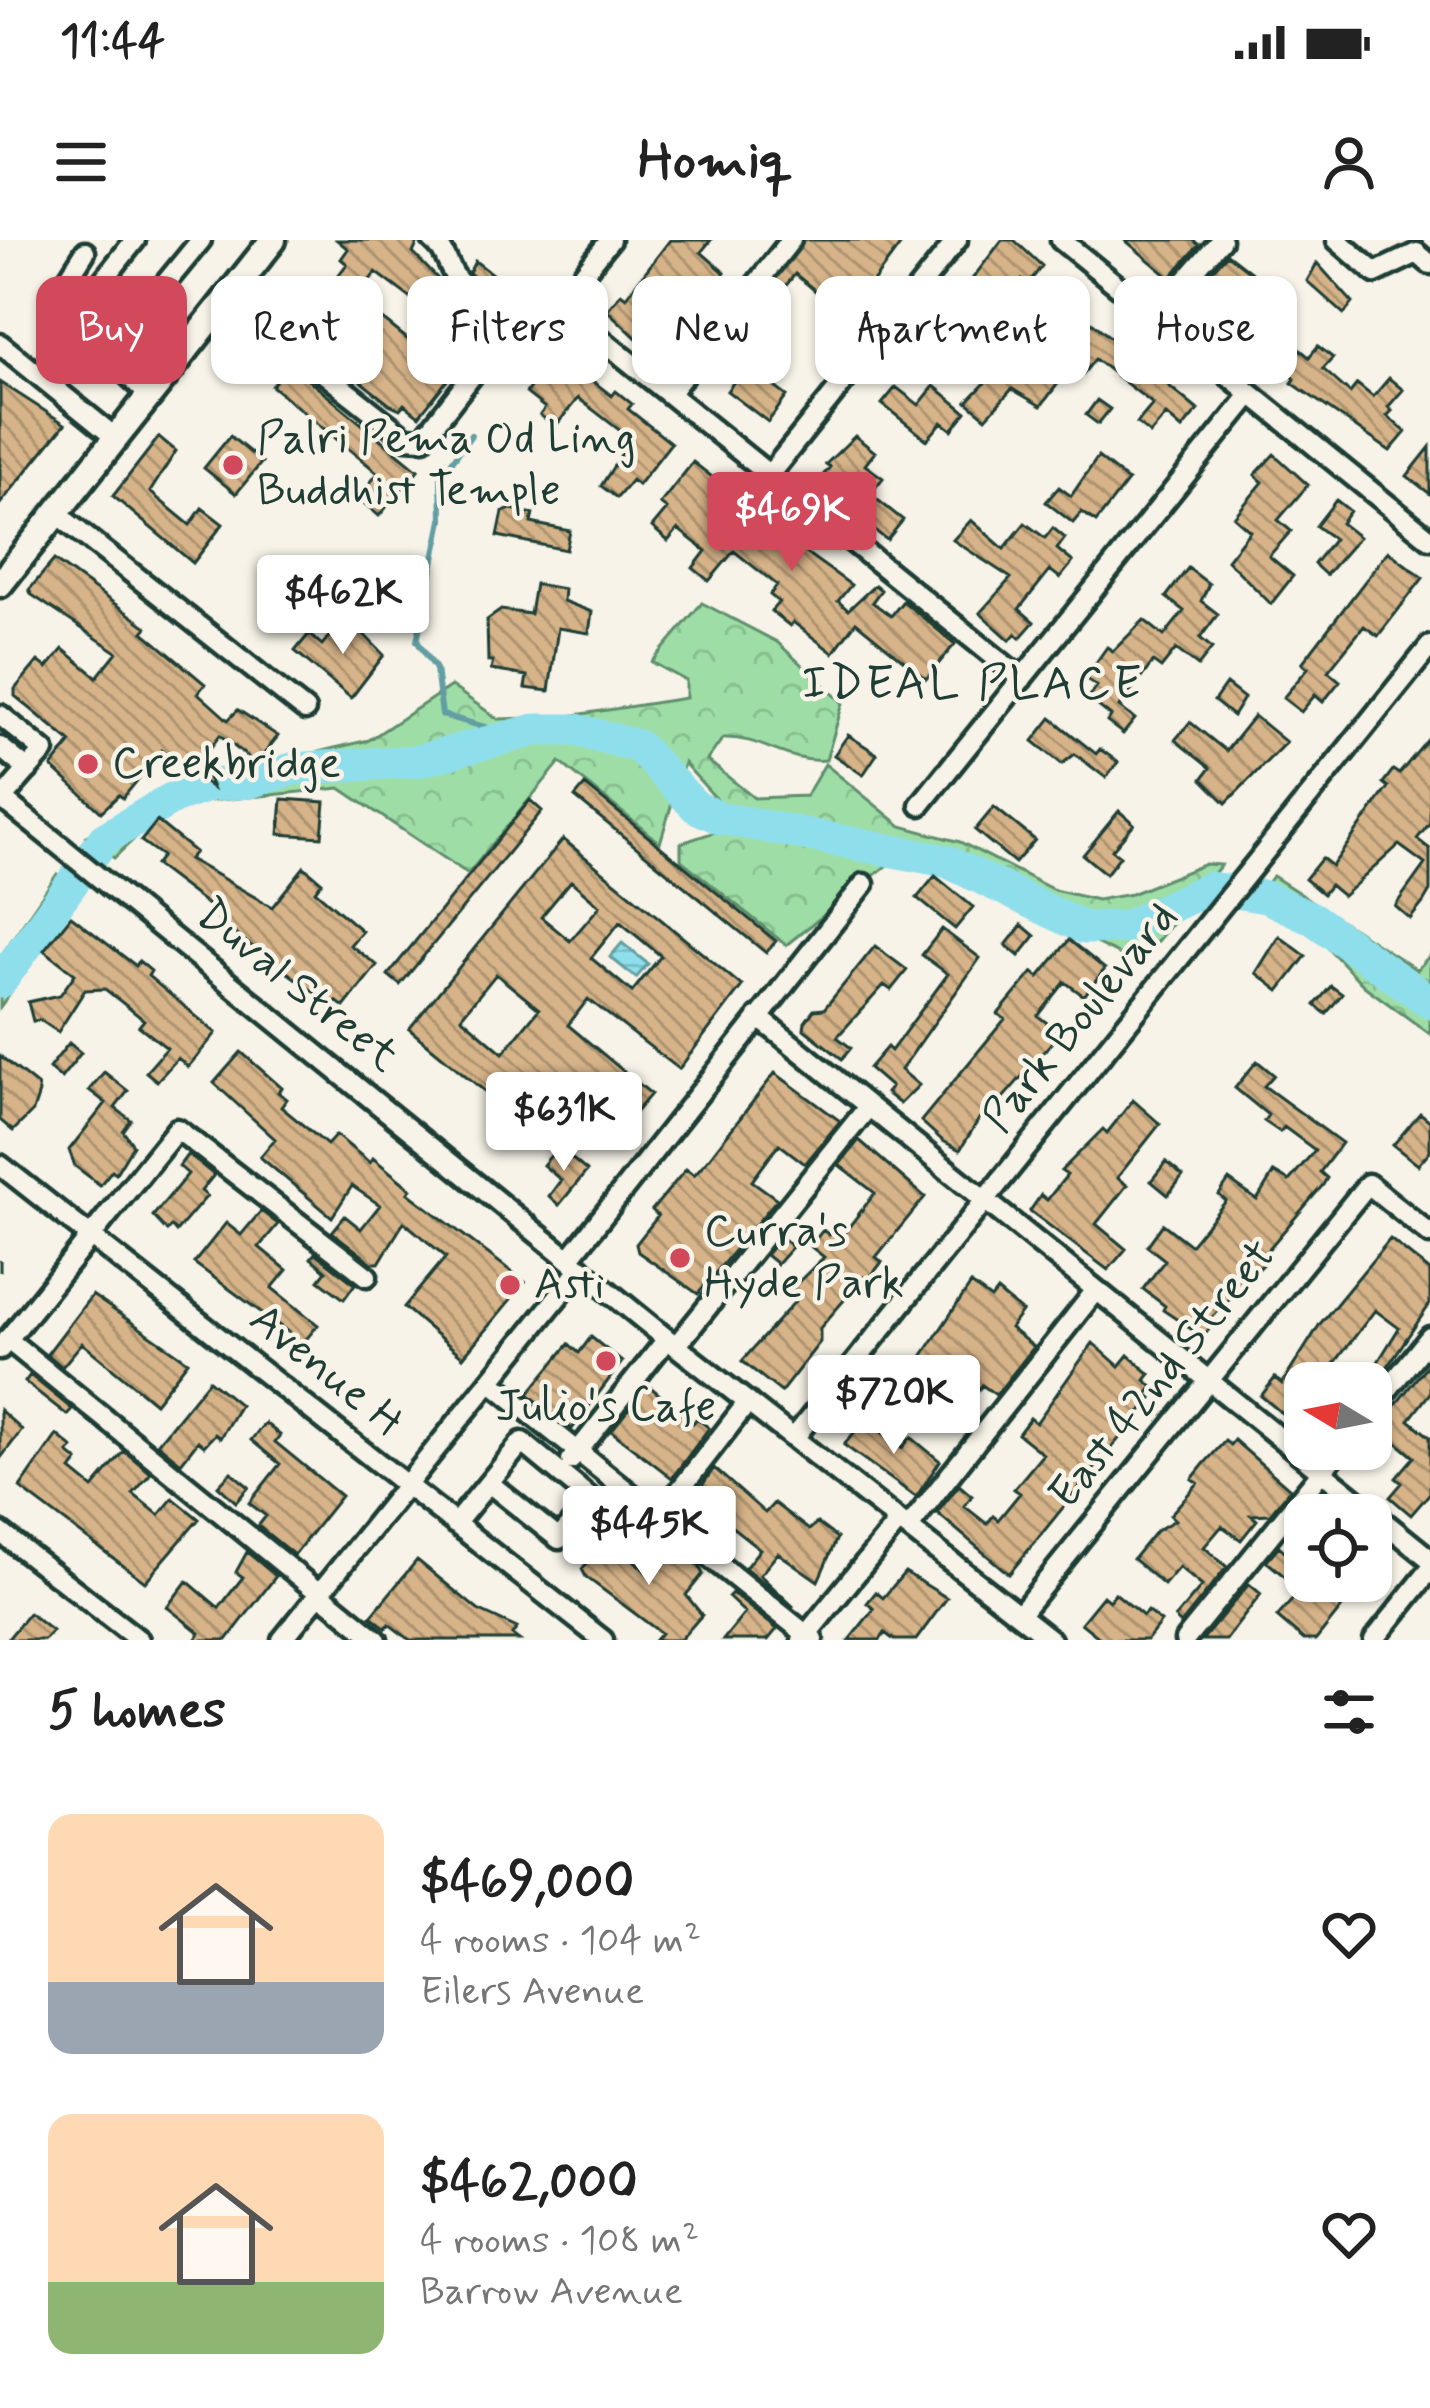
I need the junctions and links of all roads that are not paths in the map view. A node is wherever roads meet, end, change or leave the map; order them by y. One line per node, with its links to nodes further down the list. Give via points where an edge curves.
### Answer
1 (135, 240): 14 (street)
2 (201, 240): 15 (street)
3 (273, 240): 16 (main road)
4 (432, 240): 22 (street, via 505,333 423,439 406,438)
5 (610, 240): 24 (street, via 559,304)
6 (791, 240): 24 (street)
7 (957, 240): 28 (street)
8 (1061, 240): 18 (street)
9 (1222, 240): 17 (street)
10 (1337, 240): 12 (street, via 1375,273 1417,253)
11 (85, 252): 13 (street)
12 (1430, 264)
13 (70, 276)
14 (106, 276)
15 (171, 276)
16 (245, 276)
17 (1190, 276)
18 (1114, 283)
19 (211, 319): 26 (main road)
20 (0, 344): 27 (street)
21 (136, 384): 26 (street)
22 (337, 384)
23 (1239, 384): 25 (street)
24 (669, 394): 28 (street)
25 (1251, 394): 30 (street); 33 (street)
26 (150, 396): 27 (main road)
27 (117, 439): 29 (main road)
28 (769, 475): 33 (street)
29 (57, 514): 31 (main road); 34 (street)
30 (1430, 538)
31 (0, 584)
32 (1430, 646): 44 (street, Park Boulevard)
33 (1022, 679): 39 (street)
34 (305, 710)
35 (0, 715): 37 (street, via 44,751)
36 (0, 747): 37 (street)
37 (28, 770): 38 (street)
38 (1, 798): 47 (street, Duval Street)
39 (920, 805)
40 (864, 884): 41 (street)
41 (758, 1017): 42 (street); 47 (street)
42 (869, 1106): 44 (street); 51 (street)
43 (0, 1165): 45 (street, Avenue H)
44 (985, 1200): 49 (street); 57 (street, Park Boulevard)
45 (93, 1234): 48 (street, via 177,1130); 52 (street); 62 (street, Avenue H)
46 (1430, 1234): 53 (street, East 42nd Street, via 1368,1184)
47 (575, 1264): 51 (street, Duval Street); 54 (street)
48 (367, 1276)
49 (1096, 1290): 53 (street); 65 (street)
50 (1430, 1337): 55 (street)
51 (671, 1342): 56 (street, Duval Street); 58 (street)
52 (4, 1344): 69 (street)
53 (1209, 1380): 59 (street); 70 (street, East 42nd Street)
54 (490, 1381): 58 (street); 62 (street)
55 (1392, 1384)
56 (748, 1402): 57 (street, Duval Street); 63 (street)
57 (794, 1438): 65 (street, Duval Street)
58 (578, 1451): 60 (street); 63 (street)
59 (1322, 1471): 67 (street); 77 (street)
60 (560, 1473): 61 (street, via 522,1442); 61 (street, via 592,1498 559,1539)
61 (489, 1483): 64 (street)
62 (407, 1485): 64 (street, Avenue H); 69 (street)
63 (659, 1516): 71 (street)
64 (455, 1524): 75 (street, Avenue H)
65 (904, 1524): 70 (street, Duval Street); 71 (street)
66 (0, 1532): 72 (street)
67 (1430, 1558)
68 (1430, 1570): 78 (street)
69 (320, 1593): 73 (street); 74 (street)
70 (1019, 1615): 76 (street, Duval Street)
71 (807, 1638)
72 (140, 1640)
73 (282, 1640)
74 (377, 1640)
75 (603, 1640)
76 (1051, 1640)
77 (1185, 1640)
78 (1374, 1640)

